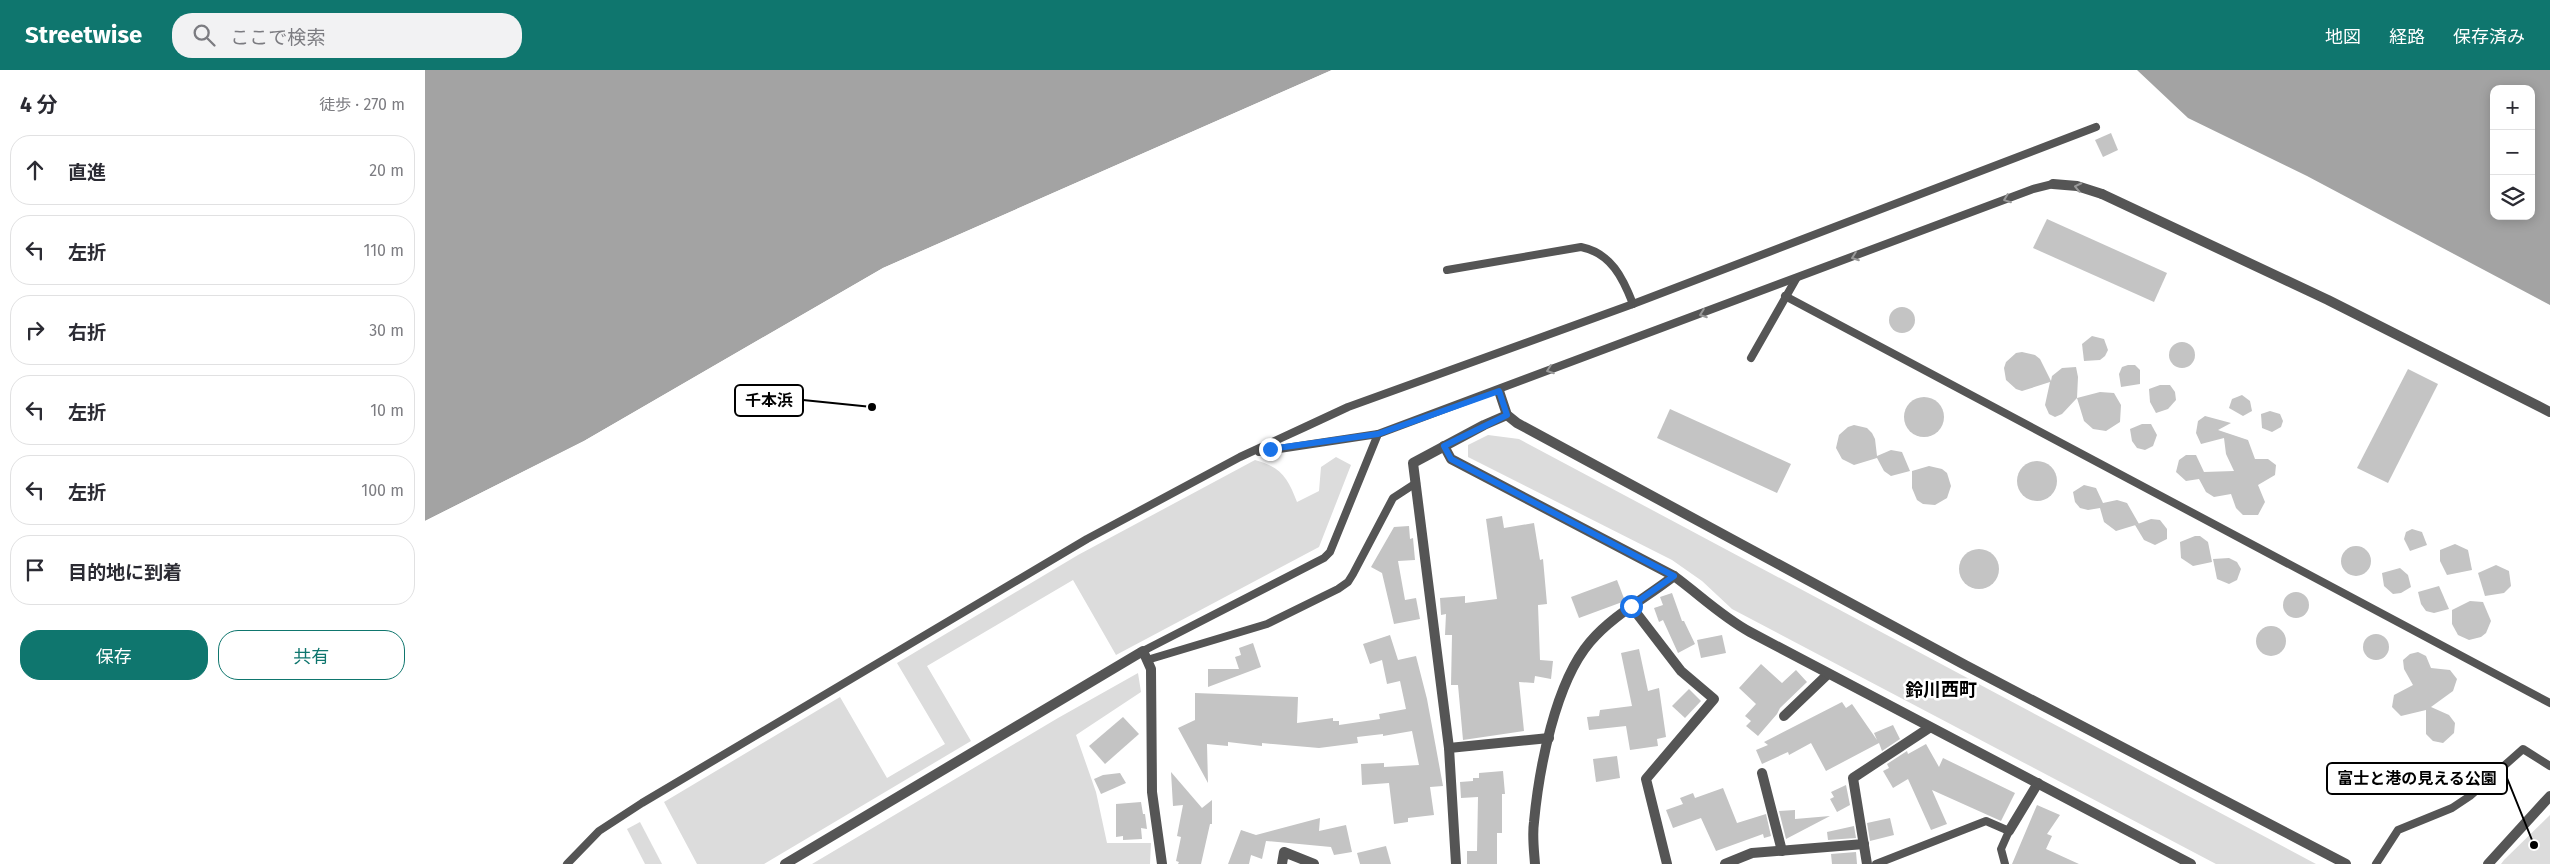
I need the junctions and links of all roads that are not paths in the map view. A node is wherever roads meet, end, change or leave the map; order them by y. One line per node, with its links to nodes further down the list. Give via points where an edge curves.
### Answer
1 (2096, 127): 6 (lane)
2 (2053, 184): 4 (lane, one-way to 4); 9 (street, one-way to 2, via 2328,300 2102,194 2077,186)
3 (1447, 270): 6 (lane, via 1581,246 1591,249 1617,269)
4 (1796, 278): 5 (lane); 8 (lane, one-way to 8)
5 (1785, 296): 7 (lane); 19 (lane)
6 (1633, 304): 13 (lane, via 1349,407)
7 (1751, 358)
8 (1499, 391): 10 (street); 11 (lane)
9 (2550, 412)
10 (1507, 415): 12 (street); 44 (street, via 1956,660)
11 (1378, 434): 13 (lane, via 1270,449); 17 (lane, via 1330,552 1324,558)
12 (1444, 446): 14 (street, via 1413,463); 15 (street, via 1451,459)
13 (1240, 457): 31 (lane, via 1087,539 642,803 599,831)
14 (1416, 484): 17 (lane, via 1393,498 1353,574 1338,589 1267,624); 23 (street)
15 (1674, 576): 16 (street); 18 (street, via 1724,617)
16 (1631, 606): 22 (street, via 1590,642 1572,670); 38 (street, via 1681,671 1714,699 1646,779)
17 (1145, 656): 32 (street); 33 (street, via 1151,670 1152,792)
18 (1828, 674): 20 (street); 21 (street)
19 (2550, 702)
20 (1784, 716)
21 (1929, 728): 26 (street); 29 (street, via 1853,778)
22 (1549, 738): 23 (street); 37 (street, via 1533,823)
23 (1449, 748): 36 (street)
24 (2550, 766): 45 (lane, via 2523,749 2471,796 2452,808 2398,830)
25 (1762, 773): 30 (street)
26 (2038, 783): 28 (street); 43 (street)
27 (2550, 796): 46 (street)
28 (2009, 831): 41 (lane, via 1986,821); 42 (lane, via 2001,849)
29 (1864, 844): 30 (street); 40 (street)
30 (1782, 851): 39 (street, via 1752,853)
31 (567, 864)
32 (785, 864)
33 (1162, 864)
34 (1282, 864): 35 (street, via 1284,852)
35 (1314, 864)
36 (1456, 864)
37 (1535, 864)
38 (1667, 864)
39 (1725, 864)
40 (1867, 864)
41 (1876, 864)
42 (2005, 864)
43 (2191, 864)
44 (2346, 864)
45 (2376, 864)
46 (2488, 864)

